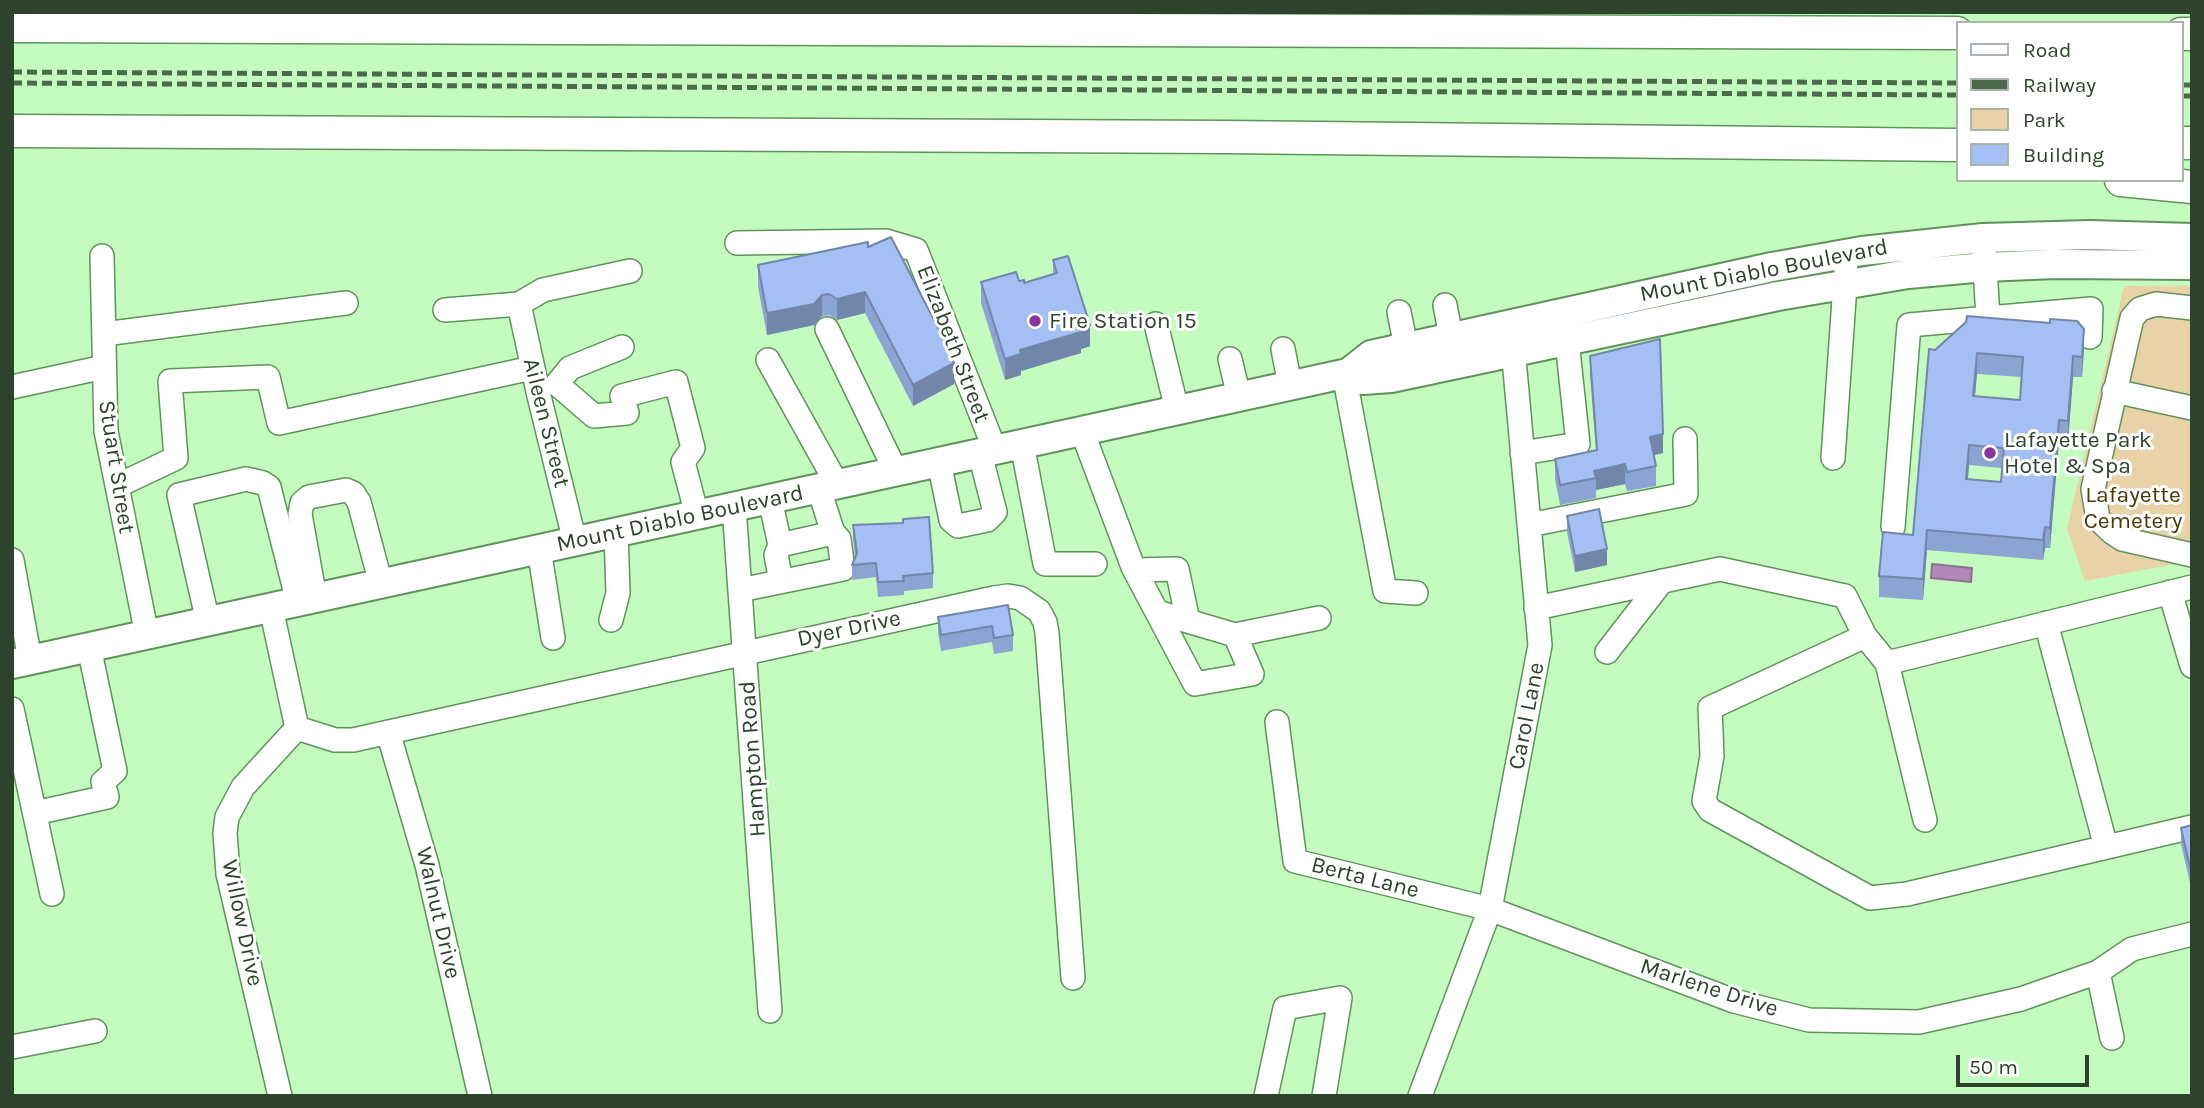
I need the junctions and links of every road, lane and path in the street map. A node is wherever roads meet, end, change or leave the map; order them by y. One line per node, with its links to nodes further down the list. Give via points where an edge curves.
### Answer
1 (12, 26): 2 (highway)
2 (1955, 33)
3 (12, 131): 4 (highway)
4 (1953, 146)
5 (2141, 182): 6 (highway)
6 (2192, 187)
7 (1983, 238): 8 (main road, Mount Diablo Boulevard); 10 (main road, Mount Diablo Boulevard); 13 (street)
8 (2192, 238)
9 (737, 243): 48 (street, Elizabeth Street, via 886,241 916,250)
10 (1846, 253): 15 (street); 23 (main road, Mount Diablo Boulevard)
11 (102, 256): 26 (street, Stuart Street)
12 (2192, 265): 13 (main road, Mount Diablo Boulevard)
13 (1985, 267): 15 (main road, Mount Diablo Boulevard); 22 (street)
14 (630, 271): 17 (street, via 543,290)
15 (1846, 284): 29 (main road, Mount Diablo Boulevard); 50 (street)
16 (346, 303): 26 (street)
17 (519, 304): 20 (street); 37 (street, Aileen Street)
18 (1445, 305): 27 (street)
19 (2192, 308): 41 (street, via 2156,304 2135,313)
20 (445, 310)
21 (1399, 312): 31 (street)
22 (1988, 318): 28 (street, via 2091,309); 59 (street, via 1909,325)
23 (1511, 323): 27 (main road, Mount Diablo Boulevard); 33 (street, Carol Lane)
24 (1156, 324): 44 (street)
25 (827, 329): 52 (street)
26 (104, 334): 36 (street, Stuart Street)
27 (1451, 337): 31 (main road, Mount Diablo Boulevard)
28 (2090, 337)
29 (1567, 341): 33 (main road, Mount Diablo Boulevard); 49 (street, via 1578,444)
30 (622, 347): 57 (street, via 570,368 557,384 594,416 627,412 622,396 676,382 693,448 684,462)
31 (1406, 347): 38 (main road, Mount Diablo Boulevard, via 1371,355)
32 (1283, 349): 39 (street)
33 (1513, 354): 38 (main road, Mount Diablo Boulevard, via 1391,378 1363,380); 49 (street, Carol Lane)
34 (1230, 359): 42 (street)
35 (768, 360): 54 (street)
36 (104, 367): 40 (street); 53 (street, Stuart Street, via 106,431)
37 (532, 368): 53 (street, via 279,423 268,377 170,381 176,458); 62 (street, Aileen Street)
38 (1346, 373): 39 (main road, Mount Diablo Boulevard); 74 (street, via 1385,591)
39 (1290, 386): 42 (main road, Mount Diablo Boulevard)
40 (12, 387)
41 (2114, 391): 43 (street); 65 (street, via 2094,477 2098,519 2122,539)
42 (1239, 397): 44 (main road, Mount Diablo Boulevard)
43 (2192, 408)
44 (1177, 410): 45 (main road, Mount Diablo Boulevard)
45 (1082, 431): 47 (main road, Mount Diablo Boulevard); 68 (street)
46 (1685, 439): 58 (street, via 1686,494)
47 (1022, 444): 48 (main road, Mount Diablo Boulevard); 67 (street, via 1045,564)
48 (988, 452): 51 (main road, Mount Diablo Boulevard); 51 (street, via 995,512 987,520 958,526 950,520)
49 (1522, 453): 58 (street, Carol Lane)
50 (1833, 458)
51 (939, 463): 52 (main road, Mount Diablo Boulevard)
52 (896, 472): 54 (main road, Mount Diablo Boulevard)
53 (117, 485): 84 (street, Stuart Street)
54 (828, 486): 55 (main road, Mount Diablo Boulevard); 61 (street)
55 (770, 499): 56 (main road, Mount Diablo Boulevard); 63 (street)
56 (734, 507): 57 (main road, Mount Diablo Boulevard); 73 (street, Hampton Road)
57 (697, 515): 60 (main road, Mount Diablo Boulevard)
58 (1529, 525): 77 (street, Carol Lane)
59 (1893, 527)
60 (617, 533): 62 (main road, Mount Diablo Boulevard); 80 (street, via 618,593)
61 (833, 533): 63 (street); 69 (street, via 839,539 844,569)
62 (575, 542): 64 (main road, Mount Diablo Boulevard)
63 (780, 545): 69 (street, via 776,555)
64 (539, 550): 71 (main road, Mount Diablo Boulevard); 87 (street)
65 (2192, 555)
66 (12, 560): 91 (street)
67 (1095, 564)
68 (1135, 570): 78 (street); 81 (street, via 1177,569)
69 (781, 581): 73 (street)
70 (1662, 582): 77 (street); 86 (street, via 1720,569 1845,596); 90 (street)
71 (381, 584): 75 (main road, Mount Diablo Boulevard); 75 (street, via 353,494 346,489 309,497 300,514)
72 (2181, 589): 83 (street); 93 (street)
73 (740, 590): 89 (street, Hampton Road)
74 (1416, 593)
75 (307, 600): 76 (main road, Mount Diablo Boulevard); 82 (street, via 269,487 246,480 179,495)
76 (271, 608): 82 (main road, Mount Diablo Boulevard); 96 (street)
77 (1536, 608): 103 (street, Carol Lane, via 1540,645)
78 (1157, 612): 81 (street); 85 (street, via 1195,684 1252,674)
79 (1319, 618): 85 (street)
80 (611, 620)
81 (1188, 621): 85 (street)
82 (208, 622): 84 (main road, Mount Diablo Boulevard)
83 (2046, 623): 92 (street); 101 (street)
84 (147, 635): 88 (main road, Mount Diablo Boulevard)
85 (1236, 635)
86 (1866, 636): 92 (street); 101 (street, via 1710,708 1712,756 1704,801 1710,810 1870,898 1907,894)
87 (553, 638)
88 (89, 647): 91 (main road, Mount Diablo Boulevard); 98 (street, via 115,771 103,782 107,797)
89 (745, 652): 97 (street, Dyer Drive); 106 (street, Dyer Drive, via 1008,596 1039,611 1047,633); 107 (street, Hampton Road)
90 (1607, 652)
91 (21, 662)
92 (1887, 663): 99 (street)
93 (2192, 666)
94 (12, 709): 98 (street)
95 (1277, 722): 103 (street, Berta Lane, via 1295,861)
96 (297, 729): 97 (street, Dyer Drive, via 335,740); 111 (street, Willow Drive, via 243,787 225,834 228,874)
97 (388, 732): 112 (street, Walnut Drive, via 427,865)
98 (34, 813): 102 (street)
99 (1925, 821)
100 (2192, 827): 101 (street)
101 (2106, 848)
102 (52, 894)
103 (1490, 909): 105 (street, Marlene Drive, via 1734,1001 1809,1020 1919,1022 2021,999); 115 (street, Carol Lane)
104 (2192, 934): 105 (street, Marlene Drive, via 2132,950)
105 (2098, 972): 109 (street)
106 (1073, 978)
107 (770, 1011)
108 (95, 1031): 110 (street)
109 (2112, 1038)
110 (12, 1047)
111 (280, 1096)
112 (480, 1096)
113 (1266, 1096): 114 (street, via 1285,1008 1340,998)
114 (1324, 1096)
115 (1420, 1096)

